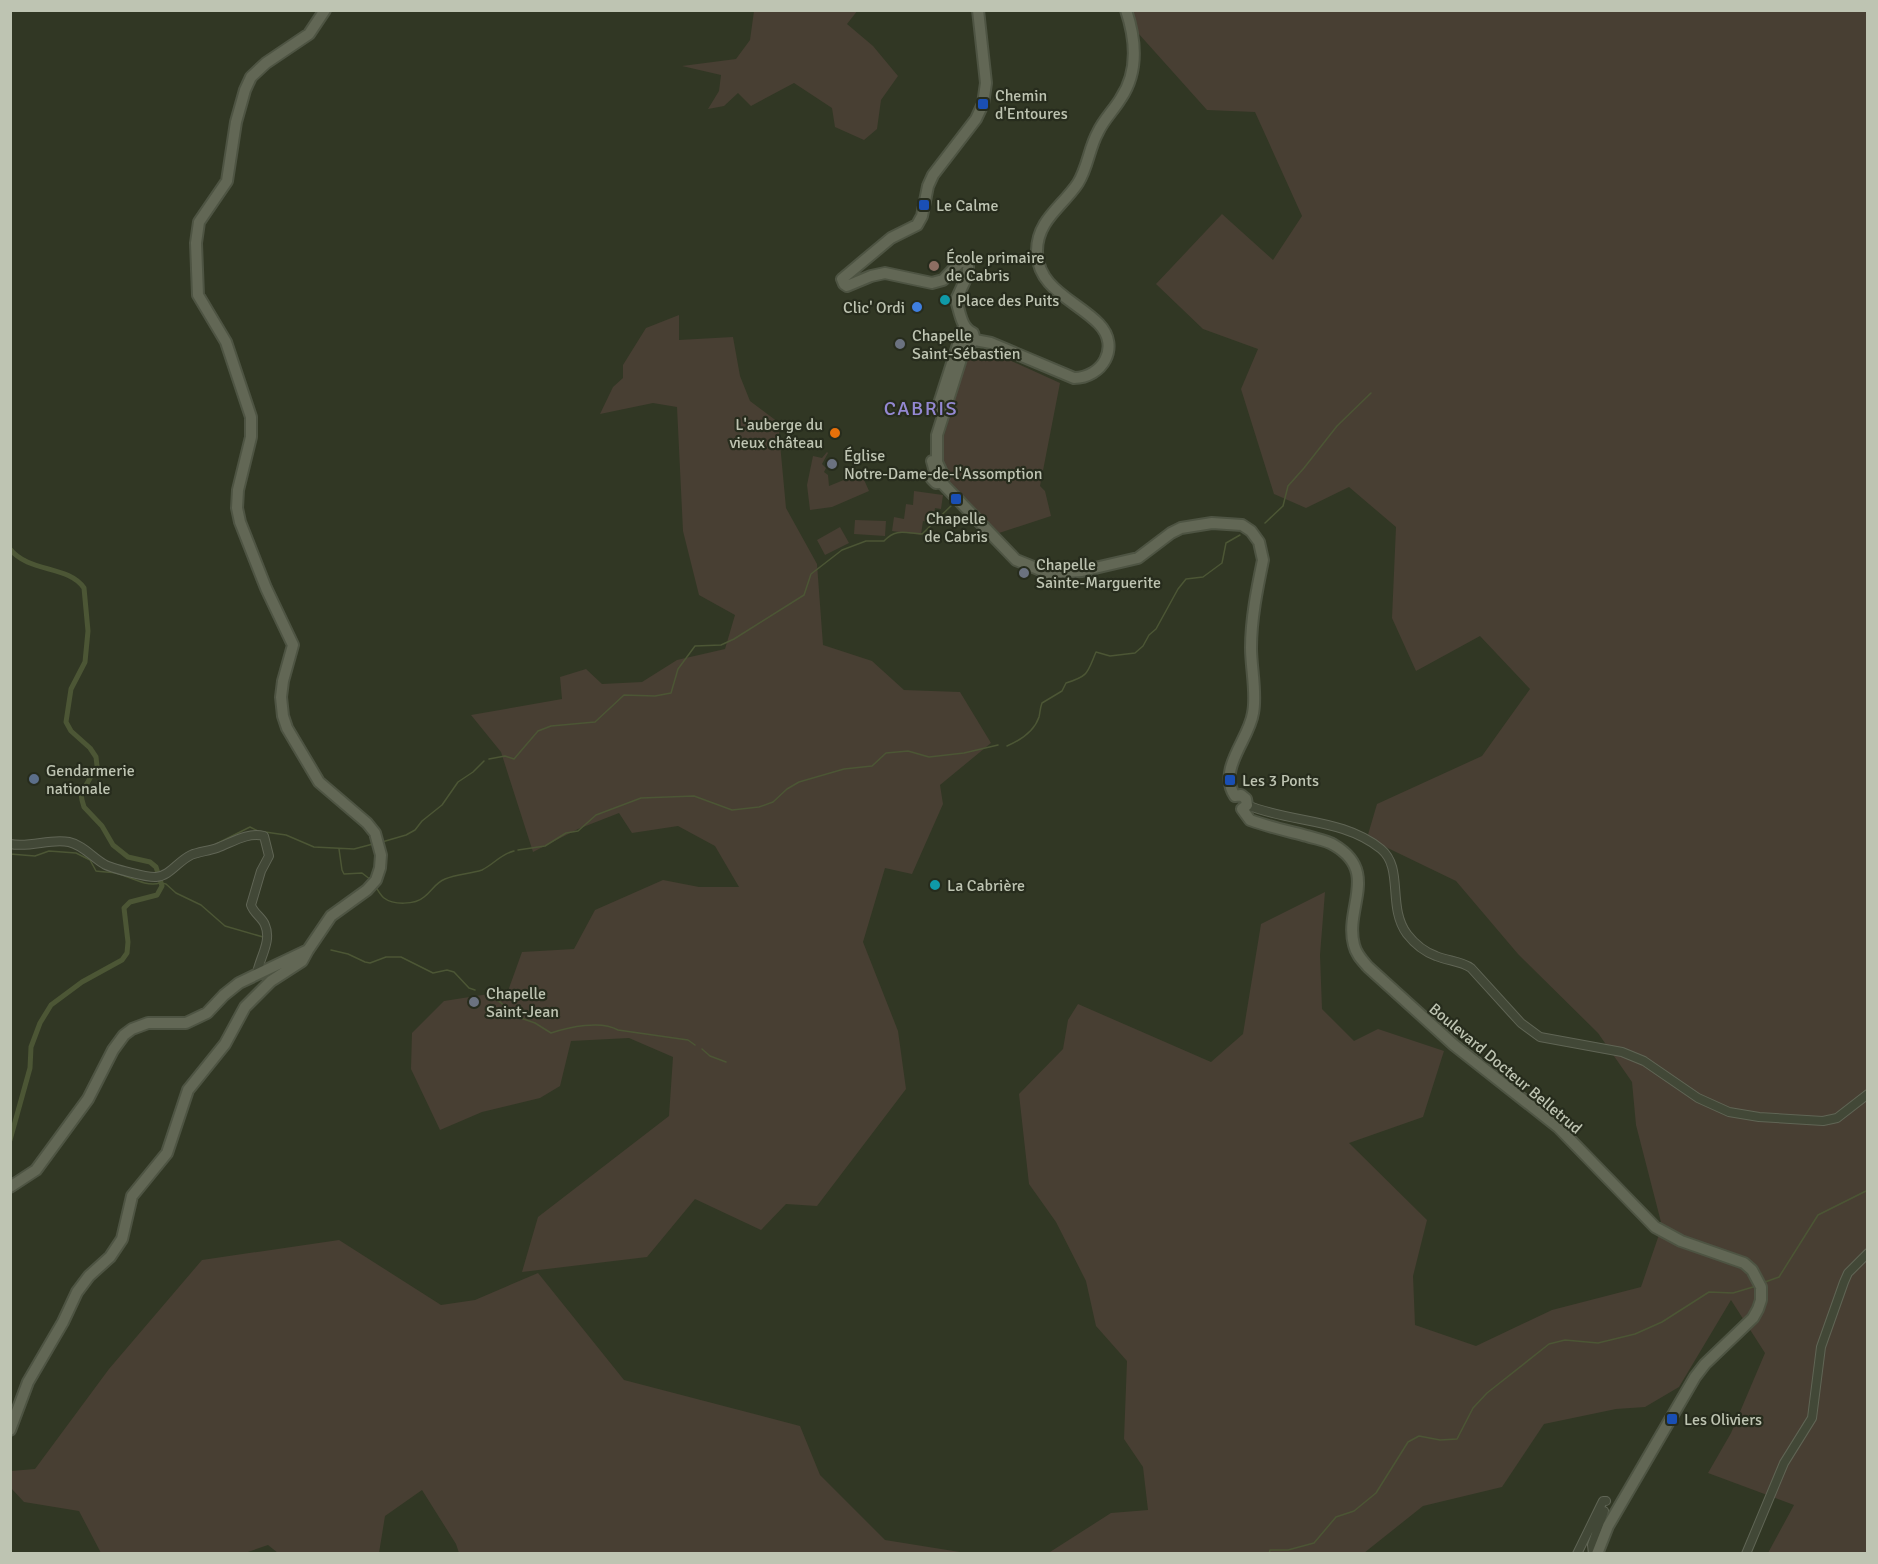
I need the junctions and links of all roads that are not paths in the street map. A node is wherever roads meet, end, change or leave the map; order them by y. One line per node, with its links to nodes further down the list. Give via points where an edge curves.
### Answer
1 (325, 10): 7 (main road, via 309,34 266,63 248,83 236,122 227,181 199,222 196,243 198,295 226,342 251,417 251,437 237,508 266,588 293,645 282,688 284,720 319,782 367,823 380,849 376,880 331,916)
2 (978, 10): 4 (main road, via 986,83 980,111 933,175 917,225 891,238 842,279 847,285 885,273 932,283 943,280 958,263 965,262 969,270 956,300)
3 (1126, 10): 4 (main road, via 1134,49 1128,84 1098,131 1080,180 1045,221 1037,240 1037,258 1045,278 1105,333 1108,350 1104,365 1094,374 1074,378 991,342)
4 (966, 336): 5 (main road, via 937,435 939,475 1016,560 1048,573 1082,571 1138,558 1181,528 1230,523 1242,525 1255,535 1263,560 1251,645 1254,711 1230,780 1233,806)
5 (1244, 807): 9 (street, via 1335,827 1381,849 1391,862 1397,912 1408,935 1436,956 1466,964 1521,1023 1540,1037 1622,1052 1644,1061 1698,1098 1739,1114 1831,1120); 14 (main road, Boulevard Docteur Belletrud, via 1250,820 1330,843 1343,851 1351,859 1359,884 1352,925 1354,946 1368,967 1454,1045 1558,1127 1655,1227 1681,1241 1744,1263 1757,1278 1761,1300 1753,1318 1695,1377)
6 (10, 844): 8 (street, via 70,842 110,868 153,878 191,855 237,838 264,836 269,856 251,904 265,925 268,942)
7 (308, 950): 8 (main road); 12 (main road, via 302,961 271,981 245,1008 225,1044 188,1090 167,1153 132,1196 122,1239 76,1293 28,1382)
8 (257, 974): 10 (main road, via 233,987 195,1020 148,1023 124,1035 88,1099 36,1170)
9 (1868, 1094)
10 (10, 1188)
11 (1868, 1253): 15 (street, via 1844,1282 1821,1347 1812,1418 1785,1463)
12 (10, 1430)
13 (1577, 1554): 14 (street, via 1606,1501 1592,1545)
14 (1595, 1554)
15 (1746, 1554)

